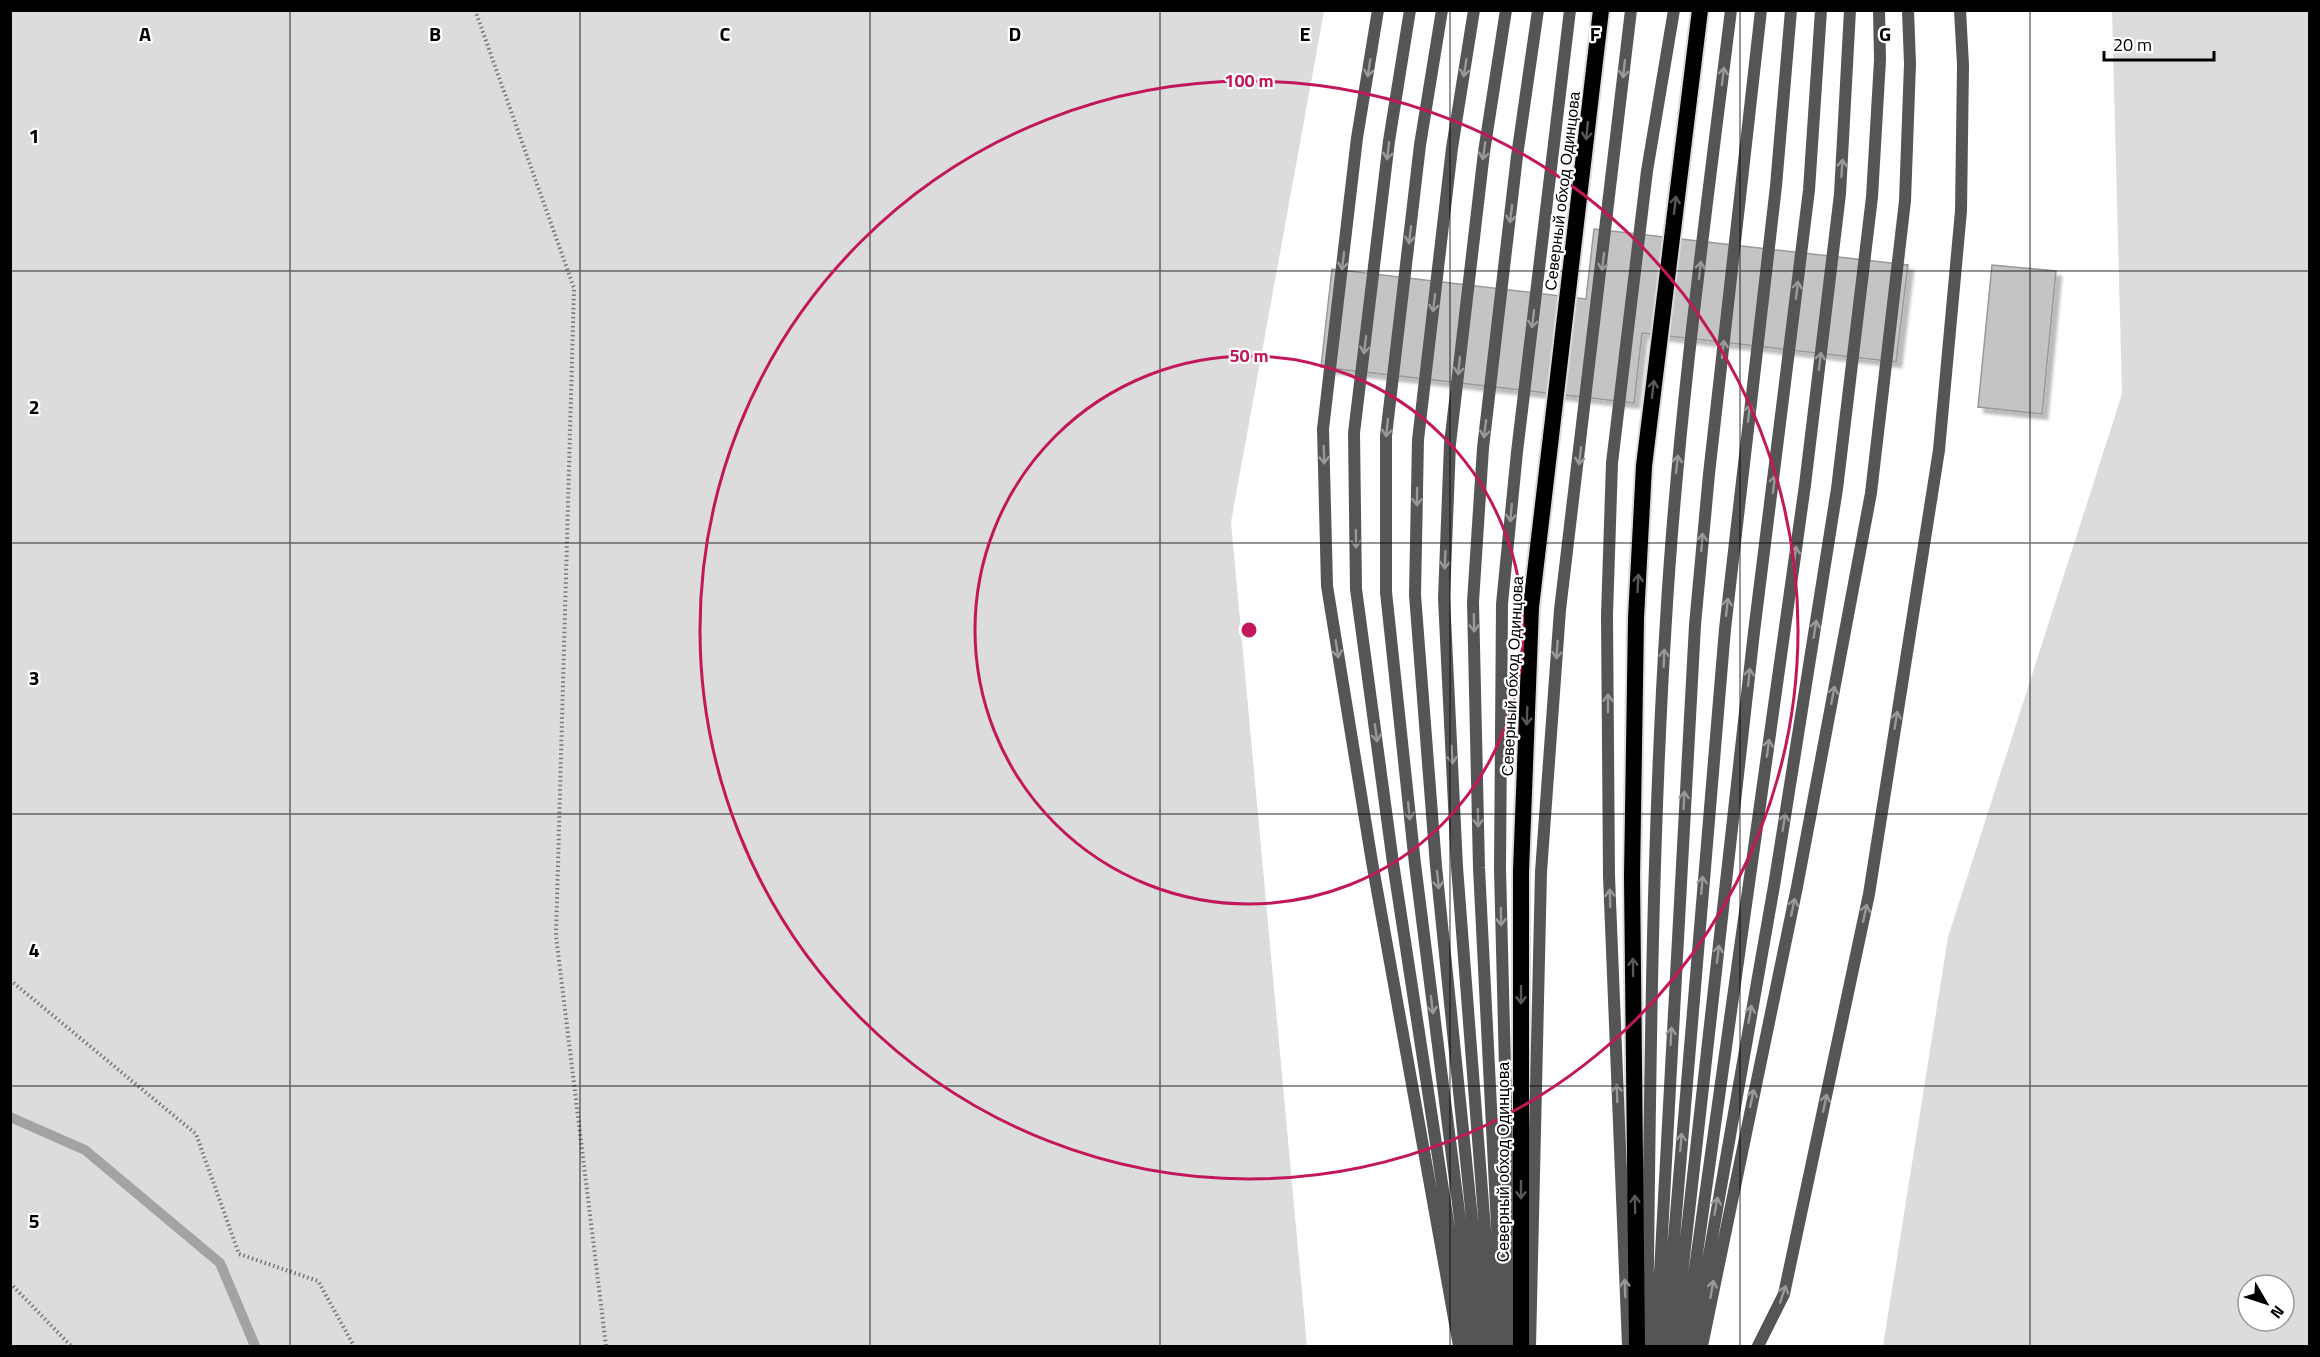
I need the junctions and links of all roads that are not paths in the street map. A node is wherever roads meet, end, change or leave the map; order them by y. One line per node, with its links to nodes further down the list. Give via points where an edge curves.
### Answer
1 (1378, 10): 20 (lane, one-way to 20, via 1357,138 1323,429 1327,586)
2 (1410, 10): 21 (lane, one-way to 21, via 1389,141 1354,433 1356,589)
3 (1442, 10): 22 (lane, one-way to 22, via 1420,145 1386,436 1386,592 1414,864)
4 (1474, 10): 23 (lane, one-way to 23, via 1452,148 1418,440 1415,595 1436,866)
5 (1506, 10): 24 (lane, one-way to 24, via 1484,152 1450,444 1444,598 1457,867)
6 (1538, 10): 25 (lane, one-way to 25, via 1483,448 1473,602 1479,868)
7 (1570, 10): 26 (lane, one-way to 26, via 1502,604 1500,869)
8 (1601, 10): 27 (highway, Северный обход Одинцова, one-way to 27, via 1531,607 1521,871)
9 (1631, 10): 28 (lane, one-way to 28, via 1560,610 1540,872)
10 (1674, 10): 29 (lane, one-way to 10, via 1609,876 1607,603 1612,463 1647,171)
11 (1700, 10): 30 (highway, one-way to 11, via 1632,889 1636,618 1644,466)
12 (1731, 10): 31 (lane, one-way to 12, via 1665,621 1676,470)
13 (1761, 10): 32 (lane, one-way to 13, via 1695,625)
14 (1791, 10): 33 (lane, one-way to 14, via 1725,629 1776,186)
15 (1821, 10): 34 (lane, one-way to 15, via 1754,632 1809,190)
16 (1850, 10): 35 (lane, one-way to 16, via 1805,485 1840,194)
17 (1879, 10): 36 (lane, one-way to 17, via 1774,886 1838,489 1872,197)
18 (1908, 10): 37 (lane, one-way to 18, via 1797,887 1871,493 1905,201 1911,64)
19 (1960, 10): 38 (lane, one-way to 19, via 1784,1294 1869,894 1939,450 1961,211 1964,65)
20 (1459, 1347)
21 (1467, 1347)
22 (1476, 1347)
23 (1485, 1347)
24 (1494, 1347)
25 (1503, 1347)
26 (1512, 1347)
27 (1521, 1347)
28 (1530, 1347)
29 (1628, 1347)
30 (1637, 1347)
31 (1647, 1347)
32 (1656, 1347)
33 (1665, 1347)
34 (1674, 1347)
35 (1684, 1347)
36 (1693, 1347)
37 (1702, 1347)
38 (1758, 1347)

